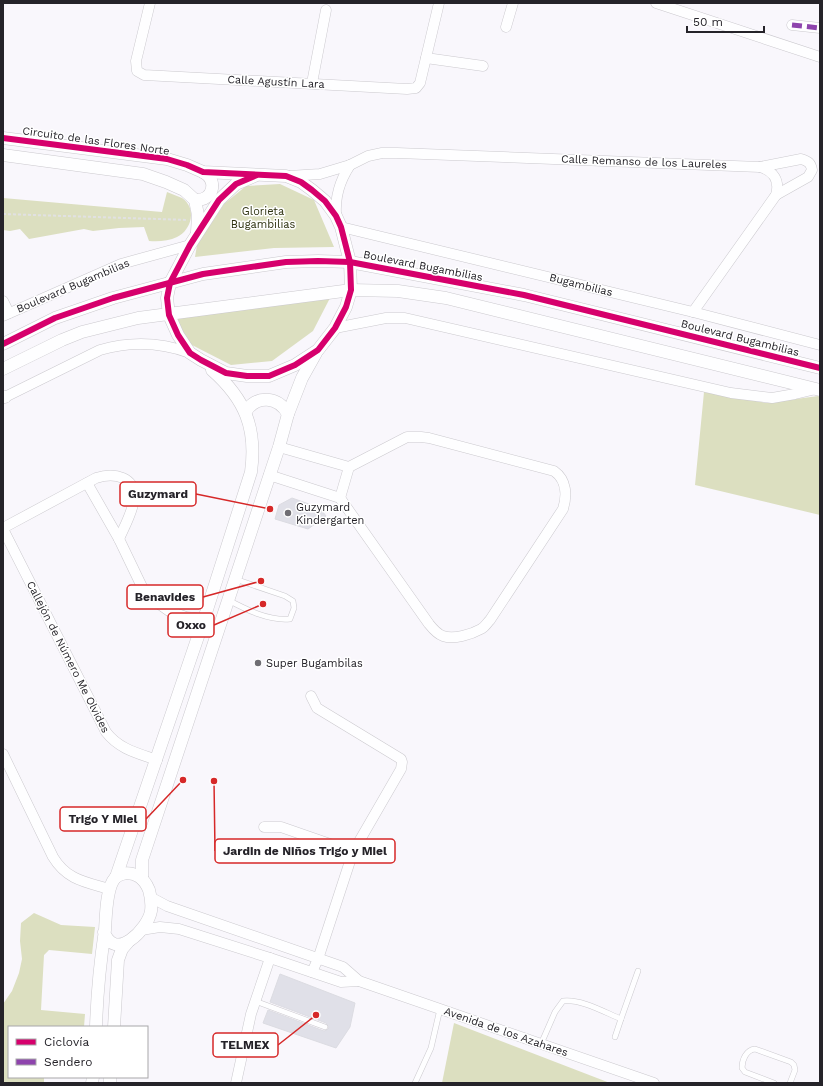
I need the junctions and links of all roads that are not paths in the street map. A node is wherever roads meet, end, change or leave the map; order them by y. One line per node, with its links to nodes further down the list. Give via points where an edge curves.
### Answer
1 (150, 3): 12 (street, Calle Agustín Lara, via 136,61 137,70 144,75)
2 (439, 3): 10 (street)
3 (513, 3): 7 (street)
4 (662, 4): 9 (street)
5 (326, 10): 12 (street)
6 (792, 25): 8 (street)
7 (506, 27)
8 (820, 28)
9 (820, 57)
10 (426, 58): 11 (street); 12 (street, Calle Agustín Lara, via 420,83 416,88)
11 (483, 66)
12 (312, 83)
13 (3, 138): 14 (street, Circuito de las Flores Norte)
14 (52, 144): 16 (street); 19 (street, Circuito de las Flores Norte, via 167,160)
15 (3, 155): 16 (street)
16 (50, 160): 23 (street, via 144,174 184,190)
17 (350, 165): 18 (street, Calle Remanso de los Laureles, via 368,156 397,153); 21 (street, Calle Remanso de los Laureles, via 309,176); 24 (street, via 336,198)
18 (760, 167): 22 (street, via 770,171 774,176 778,185); 22 (street, Calle Remanso de los Laureles, via 801,159 811,165 812,170 808,177)
19 (203, 172): 20 (street, Circuito de las Flores Norte); 23 (street, via 212,180 212,189 208,197)
20 (257, 175): 21 (street, Circuito de las Flores Norte); 25 (street, via 236,184 219,200)
21 (286, 176): 24 (street, via 301,182 325,201)
22 (776, 195): 31 (street)
23 (195, 200): 25 (street, via 198,214)
24 (339, 222): 27 (street); 31 (street, Bugambilias)
25 (197, 235): 26 (street)
26 (190, 245): 28 (street); 32 (street, Boulevard Bugambilias, via 121,264)
27 (350, 262): 28 (street, Boulevard Bugambilias, via 286,262 202,274); 29 (street); 40 (street, Boulevard Bugambilias, via 524,294)
28 (170, 283): 33 (street, via 167,298); 35 (street, Boulevard Bugambilias, via 113,298 55,318)
29 (351, 290): 33 (street); 34 (street); 42 (street, via 398,291 446,298)
30 (3, 301): 32 (street)
31 (693, 312): 36 (street, Bugambilias)
32 (6, 314)
33 (169, 315): 38 (street); 41 (street, via 138,318 82,332)
34 (335, 328): 37 (street); 42 (street, via 386,318 405,318 731,393 772,398)
35 (3, 344)
36 (820, 345)
37 (318, 350): 39 (street, via 295,366 269,376 247,376 226,372); 45 (street, via 302,378)
38 (190, 353): 39 (street); 43 (street, via 155,344 114,346 100,350)
39 (201, 360): 44 (street, via 228,384)
40 (820, 368)
41 (3, 369)
42 (818, 389)
43 (4, 397)
44 (246, 412): 45 (street, via 257,401 267,400 282,405); 55 (street, via 252,445 251,472)
45 (288, 414): 46 (street)
46 (279, 447): 47 (street); 48 (street)
47 (349, 467): 50 (street); 50 (street, via 407,438 429,438 554,471 562,480 565,502 563,509 490,620 482,629 454,637 435,632)
48 (268, 475): 50 (street); 53 (street)
49 (87, 483): 51 (street); 52 (street); 52 (street, via 107,475 120,477 131,484 135,500)
50 (340, 498)
51 (3, 528): 58 (street, Callejón de Número Me Olvides, via 106,732 122,747)
52 (119, 538): 55 (street, via 144,591 152,599 178,615)
53 (234, 578): 54 (street); 54 (lane, via 285,596 292,601 294,608 290,619 282,619 252,612)
54 (228, 600): 62 (street, via 142,860)
55 (204, 619): 58 (street)
56 (311, 696): 60 (street, via 317,708 402,762 401,769)
57 (3, 754): 63 (street, via 60,868 79,881)
58 (157, 760): 61 (street)
59 (264, 827): 60 (street, via 281,827)
60 (353, 852): 69 (street)
61 (116, 877): 62 (street, via 131,874); 63 (street)
62 (142, 880): 64 (street)
63 (109, 889): 66 (street)
64 (152, 898): 65 (street, via 151,912); 69 (street, Avenida de los Azahares, via 167,906)
65 (141, 930): 67 (street); 68 (street, Avenida de los Azahares, via 160,927 179,929)
66 (104, 932): 67 (street, via 108,940 115,944); 76 (street)
67 (128, 942): 77 (street, via 118,960)
68 (270, 958): 71 (street, Avenida de los Azahares); 73 (street)
69 (318, 959): 71 (street); 72 (street, Avenida de los Azahares, via 343,967)
70 (638, 971): 75 (lane)
71 (312, 972): 72 (street, Avenida de los Azahares, via 341,982)
72 (358, 981): 74 (street, Avenida de los Azahares)
73 (254, 1001): 78 (lane); 82 (street)
74 (440, 1009): 80 (street, Avenida de los Azahares); 83 (lane, via 431,1048)
75 (621, 1019): 79 (lane); 80 (lane, via 584,1004 564,1001 555,1012)
76 (96, 1026)
77 (114, 1026)
78 (325, 1027)
79 (615, 1038)
80 (541, 1044): 84 (street, Avenida de los Azahares)
81 (768, 1082): 85 (lane); 86 (lane, via 745,1072 742,1068 747,1052 755,1049 791,1062 795,1070)
82 (236, 1083)
83 (415, 1083)
84 (654, 1083)
85 (774, 1083)
86 (790, 1083)

